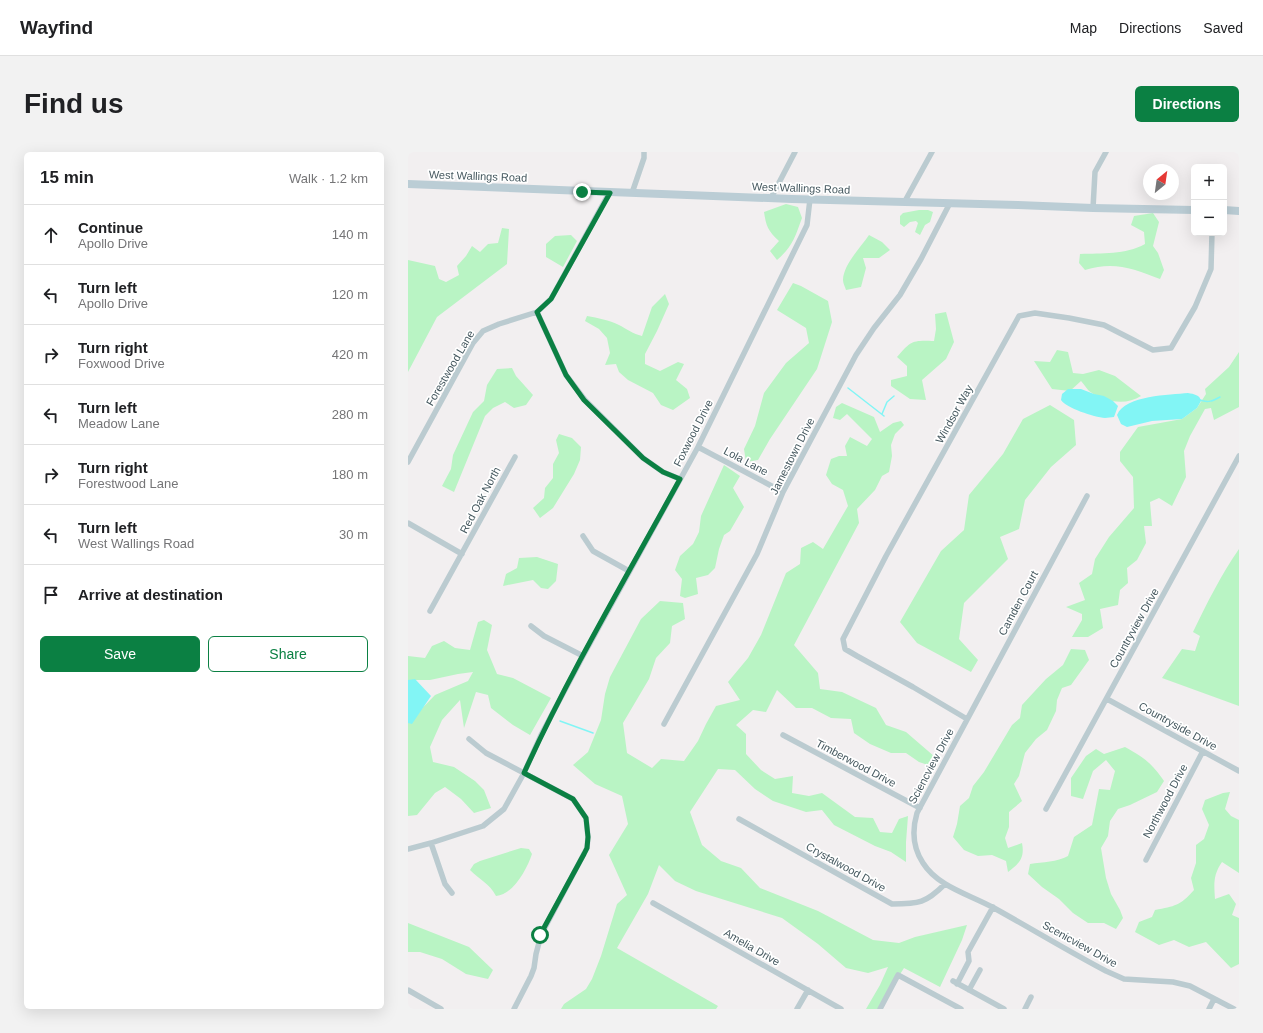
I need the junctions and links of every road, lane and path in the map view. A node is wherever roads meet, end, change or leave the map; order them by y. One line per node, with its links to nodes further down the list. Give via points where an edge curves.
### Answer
1 (644, 152): 7 (street)
2 (795, 152): 8 (street)
3 (932, 152): 10 (street)
4 (1106, 152): 12 (street, via 1095,172)
5 (408, 184): 6 (street, West Wallings Road)
6 (610, 193): 7 (street, West Wallings Road); 17 (street, Forestwood Lane, via 551,299)
7 (632, 193): 8 (street, West Wallings Road)
8 (771, 198): 9 (street, West Wallings Road)
9 (810, 199): 10 (street, West Wallings Road); 18 (street, Foxwood Drive, via 807,225)
10 (905, 202): 11 (street, West Wallings Road)
11 (950, 203): 12 (street, West Wallings Road); 23 (street, Jamestown Drive, via 900,295 856,355)
12 (1093, 208): 13 (street, West Wallings Road)
13 (1191, 210)
14 (1227, 210): 15 (street)
15 (1239, 211)
16 (1212, 236): 33 (street, Windsor Way, via 1211,269 1195,307 1170,348 1153,350 1104,325 1035,313 1019,316 843,639 845,649)
17 (537, 312): 21 (street, Forestwood Lane, via 483,331 473,343); 22 (street, via 566,375 584,400 643,458 663,472)
18 (698, 447): 22 (street, Foxwood Drive); 23 (street, Lola Lane)
19 (1239, 456): 32 (street, Countryview Drive)
20 (515, 457): 27 (street, Red Oak North)
21 (408, 462)
22 (680, 479): 28 (street, Foxwood Drive)
23 (783, 492): 34 (street, Jamestown Drive, via 757,554)
24 (1087, 496): 33 (street, Camden Court)
25 (408, 522): 27 (street)
26 (583, 536): 28 (street, via 593,551)
27 (462, 554): 29 (street, Red Oak North)
28 (629, 572): 31 (street, Foxwood Drive)
29 (430, 611)
30 (531, 626): 31 (street, via 544,636)
31 (583, 656): 39 (street, Foxwood Drive, via 541,734)
32 (1107, 699): 37 (street, Countryside Drive); 41 (street, Countryview Drive)
33 (967, 719): 40 (street, Sciencview Drive)
34 (664, 724)
35 (783, 735): 40 (street, Timberwood Drive)
36 (469, 739): 39 (street, via 486,753)
37 (1203, 751): 38 (street, Countryside Drive); 45 (street, Northwood Drive)
38 (1239, 771)
39 (524, 773): 43 (street, Foxwood Drive, via 504,809 496,817 483,826); 57 (street, via 573,799 586,818 588,837 587,848 540,935 534,968)
40 (920, 808): 46 (street, Sciencview Drive, via 914,826 916,848 922,863)
41 (1046, 809)
42 (739, 819): 46 (street, Crystalwood Drive, via 892,904 914,904 933,895)
43 (432, 843): 44 (street, Foxwood Drive); 47 (street, via 444,884)
44 (408, 849)
45 (1146, 860)
46 (945, 884): 49 (street, Scenicview Drive)
47 (452, 893)
48 (653, 903): 52 (street, Amelia Drive)
49 (993, 907): 53 (street, via 968,952 969,962 955,982); 55 (street, Scenicview Drive, via 1096,966 1124,979 1173,982 1190,986)
50 (980, 970): 53 (street)
51 (408, 990): 56 (street)
52 (808, 990): 58 (street); 59 (street, Amelia Drive)
53 (969, 990): 62 (street)
54 (1031, 998): 63 (street)
55 (1214, 999): 64 (street); 65 (street, Scenicview Drive)
56 (441, 1009)
57 (514, 1009)
58 (797, 1009)
59 (841, 1009)
60 (880, 1009): 61 (street, via 898,975)
61 (961, 1009)
62 (1004, 1009)
63 (1025, 1009)
64 (1209, 1009)
65 (1234, 1009)

